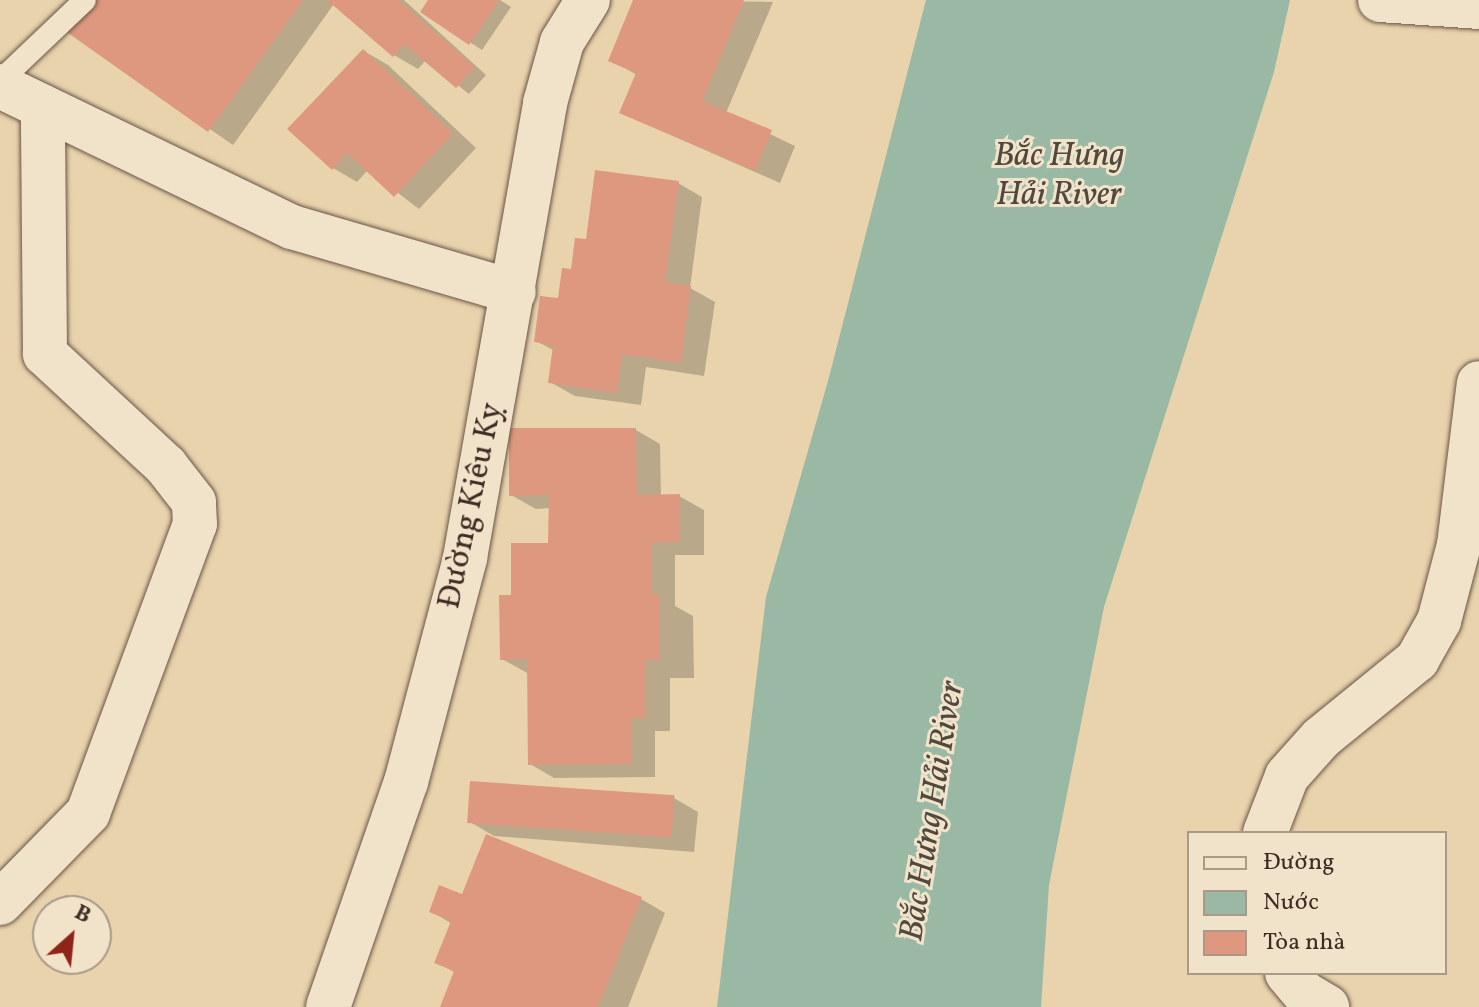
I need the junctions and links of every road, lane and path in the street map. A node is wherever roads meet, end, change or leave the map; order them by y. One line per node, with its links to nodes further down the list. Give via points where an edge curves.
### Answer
1 (85, 0): 5 (lane)
2 (588, 0): 7 (street, Đường Kiêu Kỵ, via 562,42 545,103)
3 (1392, 2): 4 (street)
4 (1479, 7)
5 (0, 83): 6 (street)
6 (43, 107): 7 (street, via 292,227); 11 (street, via 45,354 166,466 194,502 195,524 88,813)
7 (514, 292): 13 (street, Đường Kiêu Kỵ, via 461,573 406,782)
8 (1479, 383): 9 (street)
9 (1474, 475): 10 (street, via 1439,621 1417,660 1321,738 1287,776)
10 (1266, 831)
11 (0, 903)
12 (1289, 975): 14 (street, via 1304,993)
13 (328, 1007)
14 (1327, 1007)

